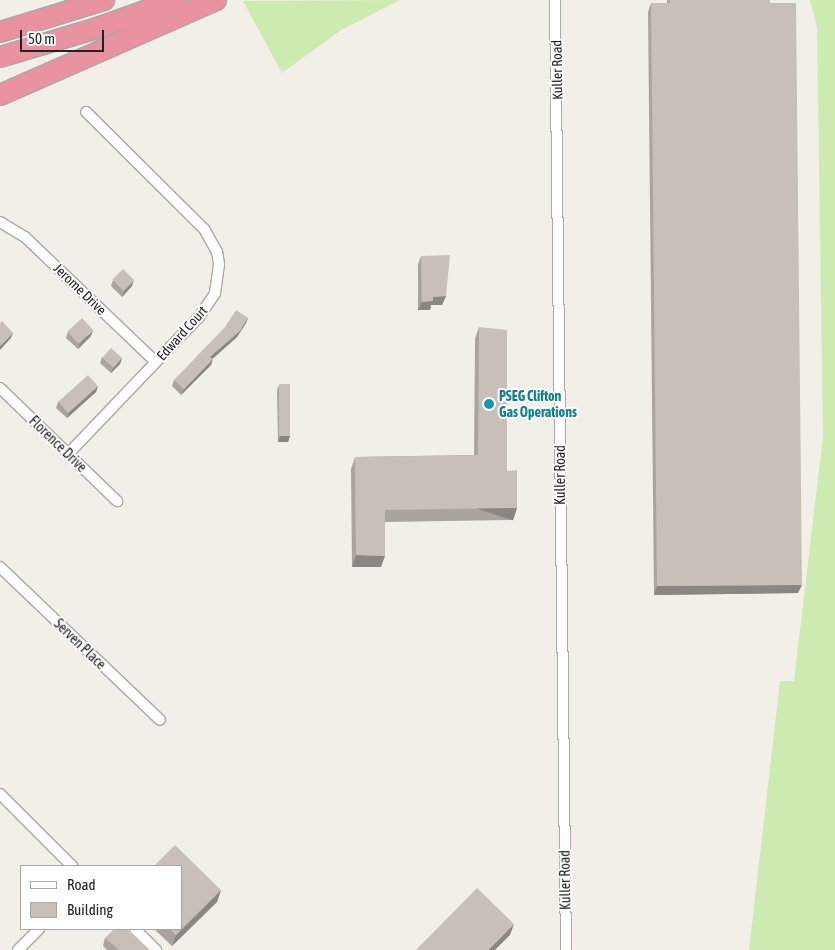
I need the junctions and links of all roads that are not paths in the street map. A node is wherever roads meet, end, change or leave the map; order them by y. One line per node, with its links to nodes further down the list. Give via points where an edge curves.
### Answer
1 (104, 0): 5 (highway)
2 (176, 0): 6 (highway)
3 (216, 0): 7 (highway)
4 (555, 0): 22 (street, Kuller Road)
5 (0, 32)
6 (0, 57)
7 (0, 95)
8 (86, 112): 10 (street, Edward Court, via 204,229 217,252 218,284 210,304)
9 (0, 222): 10 (street, Jerome Drive, via 25,237)
10 (156, 362): 12 (street, Edward Court)
11 (0, 388): 12 (street, Florence Drive)
12 (68, 454): 13 (street, Florence Drive)
13 (117, 501)
14 (0, 567): 15 (street, Serven Place)
15 (160, 720)
16 (0, 794): 17 (street)
17 (71, 865)
18 (38, 930): 20 (street)
19 (136, 930): 21 (street)
20 (18, 950)
21 (156, 950)
22 (566, 950)

